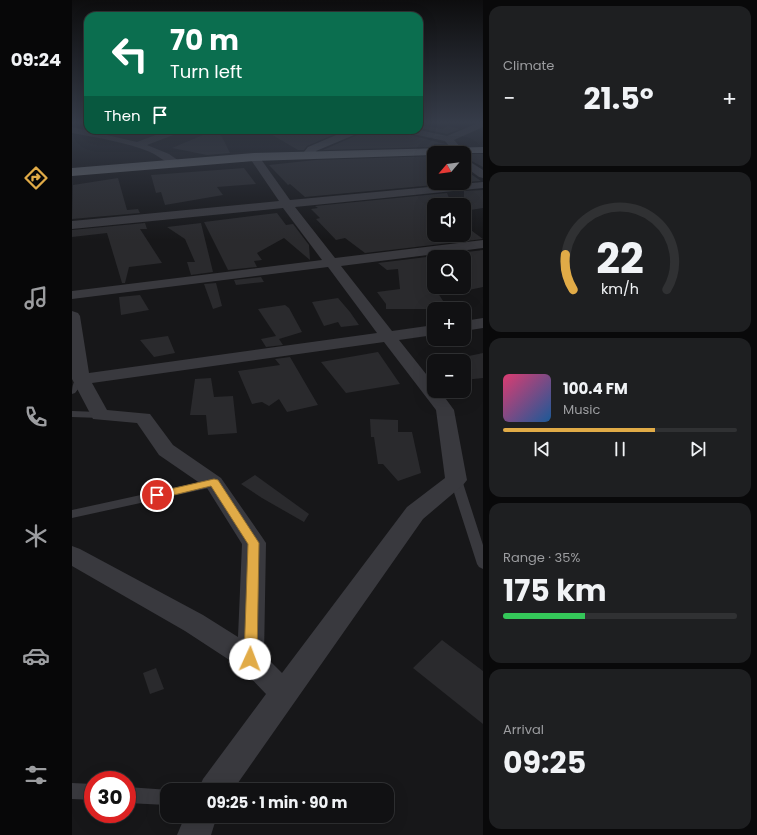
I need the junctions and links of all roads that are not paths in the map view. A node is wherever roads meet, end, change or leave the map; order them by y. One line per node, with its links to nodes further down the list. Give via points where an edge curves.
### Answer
1 (194, 162): 3 (highway)
2 (257, 162): 8 (street)
3 (178, 163): 5 (highway)
4 (471, 165): 6 (street)
5 (72, 172)
6 (483, 175)
7 (483, 186): 8 (street)
8 (287, 205): 9 (street); 11 (street)
9 (72, 225)
10 (483, 244): 11 (street)
11 (332, 263): 12 (street); 17 (street)
12 (72, 295)
13 (72, 316): 18 (street)
14 (483, 323): 15 (street)
15 (471, 325)
16 (427, 331): 17 (street)
17 (388, 336): 18 (street); 21 (street, via 445,410)
18 (77, 385): 20 (street)
19 (72, 414): 20 (lane)
20 (100, 415): 22 (street, via 143,418 166,450)
21 (456, 480): 25 (lane); 27 (street, via 415,513)
22 (214, 482): 23 (lane); 26 (street, via 254,543)
23 (72, 514)
24 (72, 555): 26 (street, via 194,623)
25 (483, 564)
26 (250, 659): 27 (street)
27 (283, 693): 28 (street)
28 (219, 783)
29 (72, 791): 30 (lane)
30 (84, 792)
31 (136, 795): 32 (lane)
32 (160, 797)
33 (198, 823): 34 (street)
34 (194, 835)

